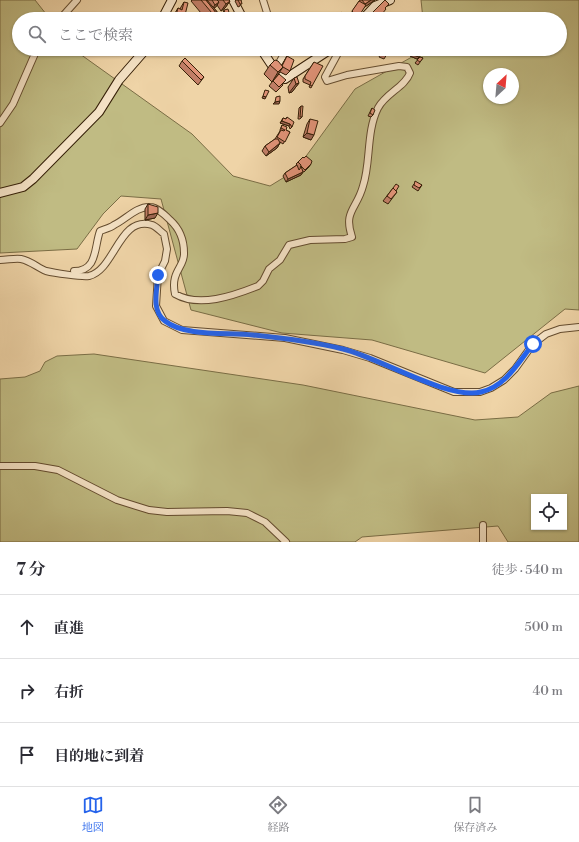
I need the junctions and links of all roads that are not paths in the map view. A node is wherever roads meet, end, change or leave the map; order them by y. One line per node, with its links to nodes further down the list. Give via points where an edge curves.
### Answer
1 (77, 0): 6 (street)
2 (172, 0): 7 (main road)
3 (233, 0): 8 (main road)
4 (263, 0): 9 (street)
5 (390, 0): 10 (main road, via 375,6)
6 (66, 12)
7 (166, 12)
8 (239, 12)
9 (267, 12)
10 (369, 12)
11 (34, 56): 18 (street, via 13,104)
12 (140, 56): 19 (main road, via 119,80 99,112 33,179 23,187)
13 (266, 56): 17 (main road)
14 (283, 56): 17 (street)
15 (320, 56): 17 (main road, via 285,79 279,76)
16 (336, 56): 21 (street, via 325,77 327,81 399,66 406,67 410,73 408,79 384,99 373,123 364,184 350,213 348,224 352,237 310,240 289,245 258,286 206,301 184,300 174,294 173,285 175,274 185,254 183,239 173,223 151,206 142,208 113,226 100,230 96,256 91,264)
17 (275, 69)
18 (0, 123)
19 (0, 193)
20 (0, 260): 21 (street, via 20,259 46,270)
21 (69, 274): 22 (street, via 89,276 112,254 122,236 136,225 152,225 164,234 167,249 165,261 158,275 156,306 164,321 182,330 285,338 343,350 370,358 454,392 480,392 491,388 504,380 533,344 546,334)
22 (579, 327)
23 (0, 466): 25 (street, via 35,466 58,470 117,500 149,510 247,513 265,522)
24 (483, 525): 26 (street)
25 (286, 542)
26 (483, 542)

